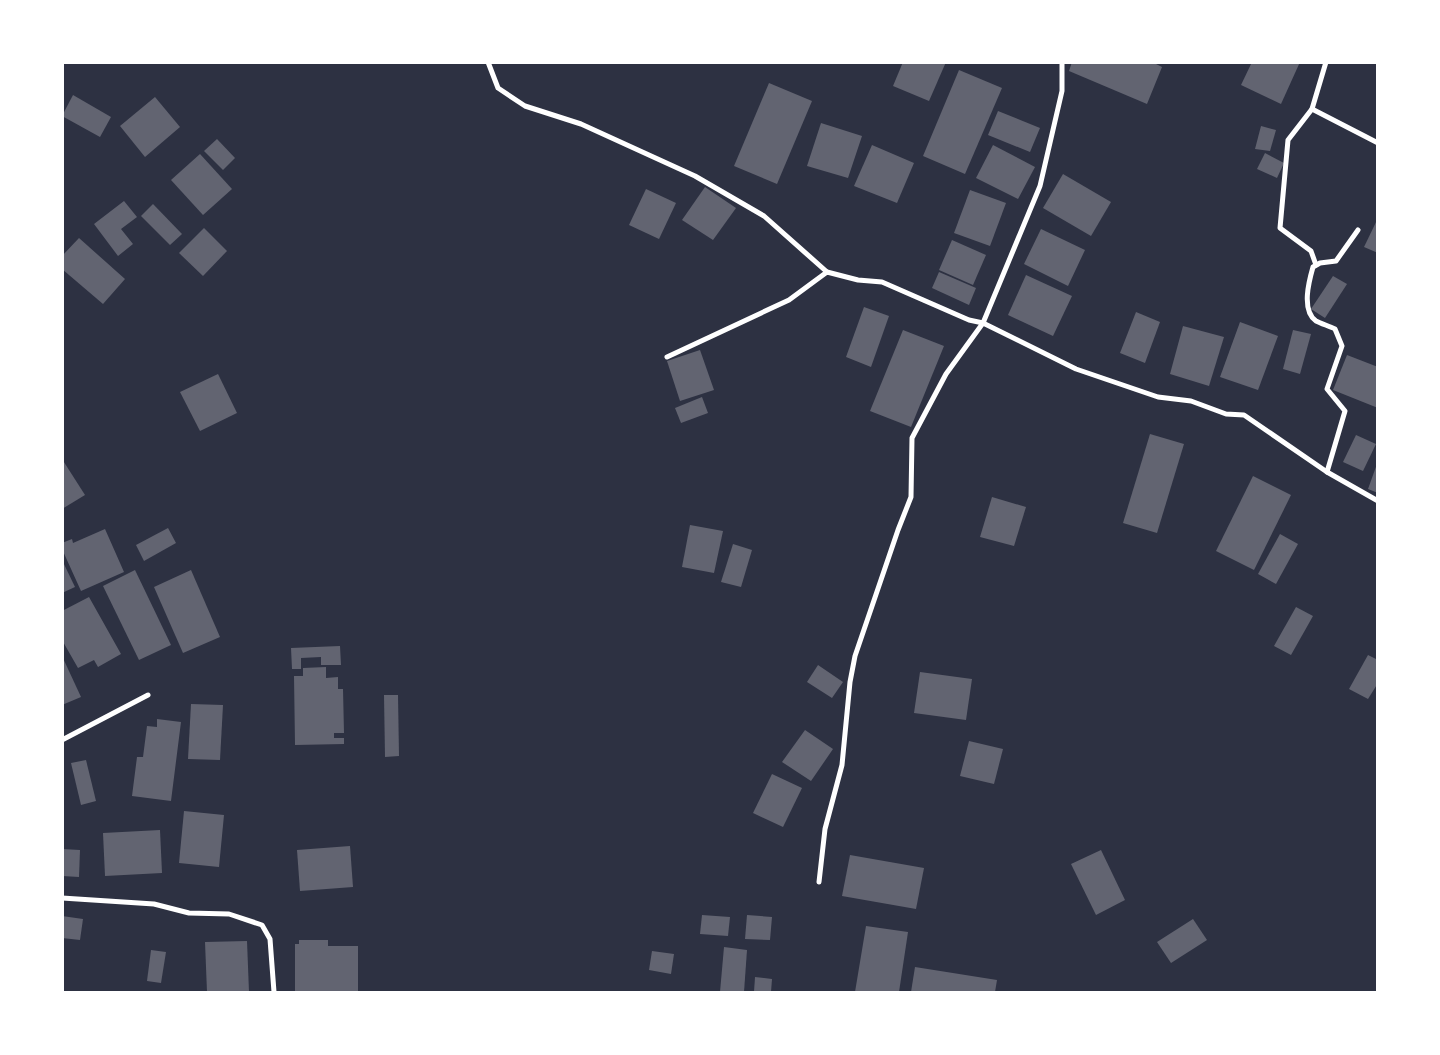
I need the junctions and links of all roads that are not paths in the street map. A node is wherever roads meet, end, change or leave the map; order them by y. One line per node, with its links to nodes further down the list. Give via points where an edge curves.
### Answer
1 (488, 62): 8 (street, via 498,88 525,106 580,124 695,176 764,216)
2 (1062, 62): 9 (street, via 1062,91 1040,186)
3 (1326, 62): 4 (street)
4 (1312, 109): 5 (street); 7 (street, via 1288,140 1280,228 1311,251)
5 (1378, 143)
6 (1358, 230): 7 (street, via 1336,262)
7 (1316, 265): 11 (street, via 1307,287 1309,311 1316,320 1335,329 1342,346 1327,389 1345,411)
8 (827, 272): 9 (street, via 882,282); 10 (street, via 789,300)
9 (983, 324): 11 (street, via 1076,369 1158,397 1190,401 1226,414 1244,415); 15 (street, via 946,374 912,438 911,497 855,656 842,766 825,829)
10 (667, 357)
11 (1327, 472): 12 (street)
12 (1378, 501)
13 (148, 695): 14 (street)
14 (62, 740)
15 (819, 882)
16 (62, 898): 17 (street, via 154,904 189,912 229,914 262,925 270,939)
17 (274, 992)

